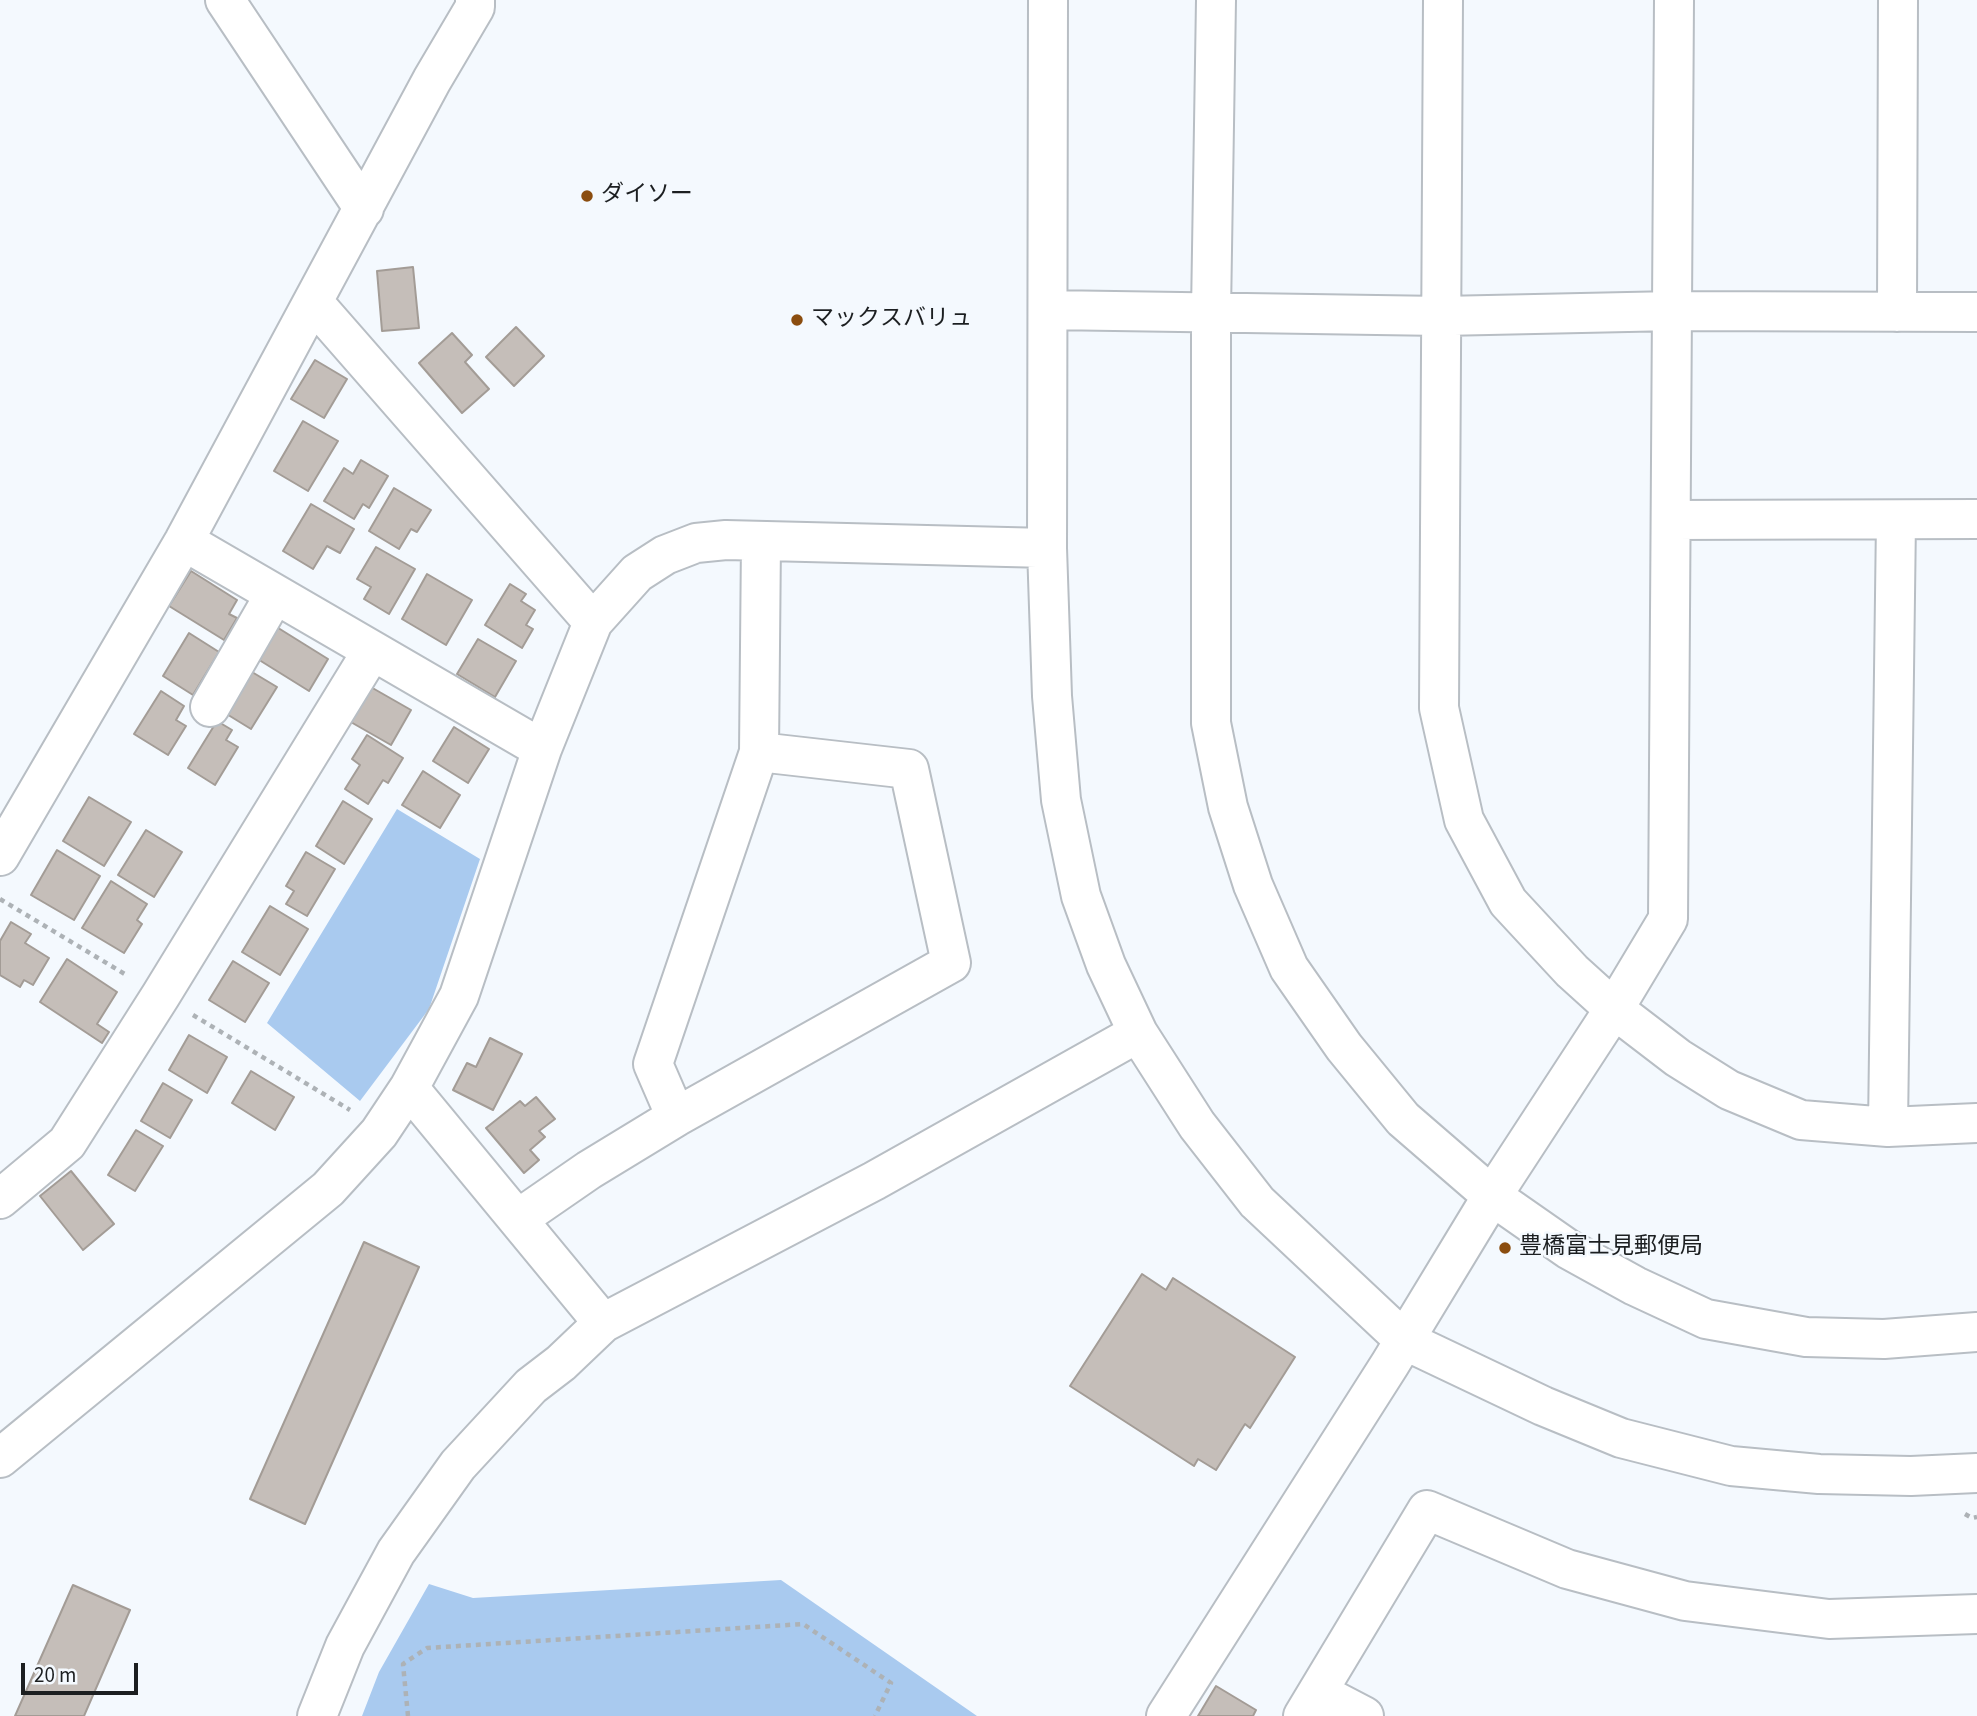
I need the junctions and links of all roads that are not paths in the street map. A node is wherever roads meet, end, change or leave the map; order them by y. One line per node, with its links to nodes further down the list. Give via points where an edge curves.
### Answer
1 (225, 0): 8 (street)
2 (475, 0): 8 (street)
3 (1048, 0): 10 (street)
4 (1216, 0): 12 (street)
5 (1443, 0): 15 (street)
6 (1674, 0): 11 (street)
7 (1898, 0): 13 (street)
8 (364, 209): 9 (street)
9 (314, 303): 19 (street); 23 (street)
10 (1049, 310): 12 (street); 21 (street)
11 (1674, 311): 13 (street); 15 (street); 17 (street)
12 (1212, 312): 15 (street); 35 (street, via 1211,723 1228,807 1253,885 1289,968 1344,1047 1403,1119)
13 (1897, 312): 14 (street)
14 (1977, 312)
15 (1442, 316): 29 (street, via 1439,708 1464,820 1508,902)
16 (1977, 519): 18 (street)
17 (1672, 520): 18 (street); 29 (street, via 1668,919)
18 (1896, 520): 34 (street)
19 (184, 541): 22 (street); 28 (street)
20 (761, 541): 21 (street); 23 (street, via 696,544 665,555 637,573); 27 (street)
21 (1047, 548): 30 (street, via 1061,800 1081,896)
22 (275, 594): 24 (street); 25 (street)
23 (593, 622): 26 (street)
24 (372, 650): 26 (street); 36 (street, via 67,1143)
25 (210, 707)
26 (542, 750): 31 (street, via 459,996)
27 (759, 752): 32 (street, via 653,1063); 32 (street, via 909,769 951,963)
28 (0, 856)
29 (1614, 1009): 34 (street, via 1729,1090 1801,1120); 35 (street)
30 (1138, 1033): 38 (street, via 874,1181); 40 (street, via 1198,1125 1257,1202)
31 (409, 1088): 37 (street); 41 (street, via 379,1133 328,1189)
32 (676, 1116): 37 (street)
33 (1977, 1123): 34 (street)
34 (1888, 1127)
35 (1492, 1196): 39 (street, via 1568,1249 1706,1319 1806,1337 1884,1339); 40 (street)
36 (0, 1199)
37 (518, 1219): 38 (street)
38 (603, 1324): 45 (street, via 531,1386 458,1465 396,1552 345,1646)
39 (1977, 1332)
40 (1404, 1340): 42 (street, via 1621,1438 1731,1466 1819,1474); 46 (street)
41 (0, 1458)
42 (1977, 1473)
43 (1977, 1614): 44 (street, via 1829,1619 1685,1601 1567,1569 1427,1510)
44 (1311, 1704): 47 (street)
45 (317, 1716)
46 (1166, 1716)
47 (1364, 1716)

